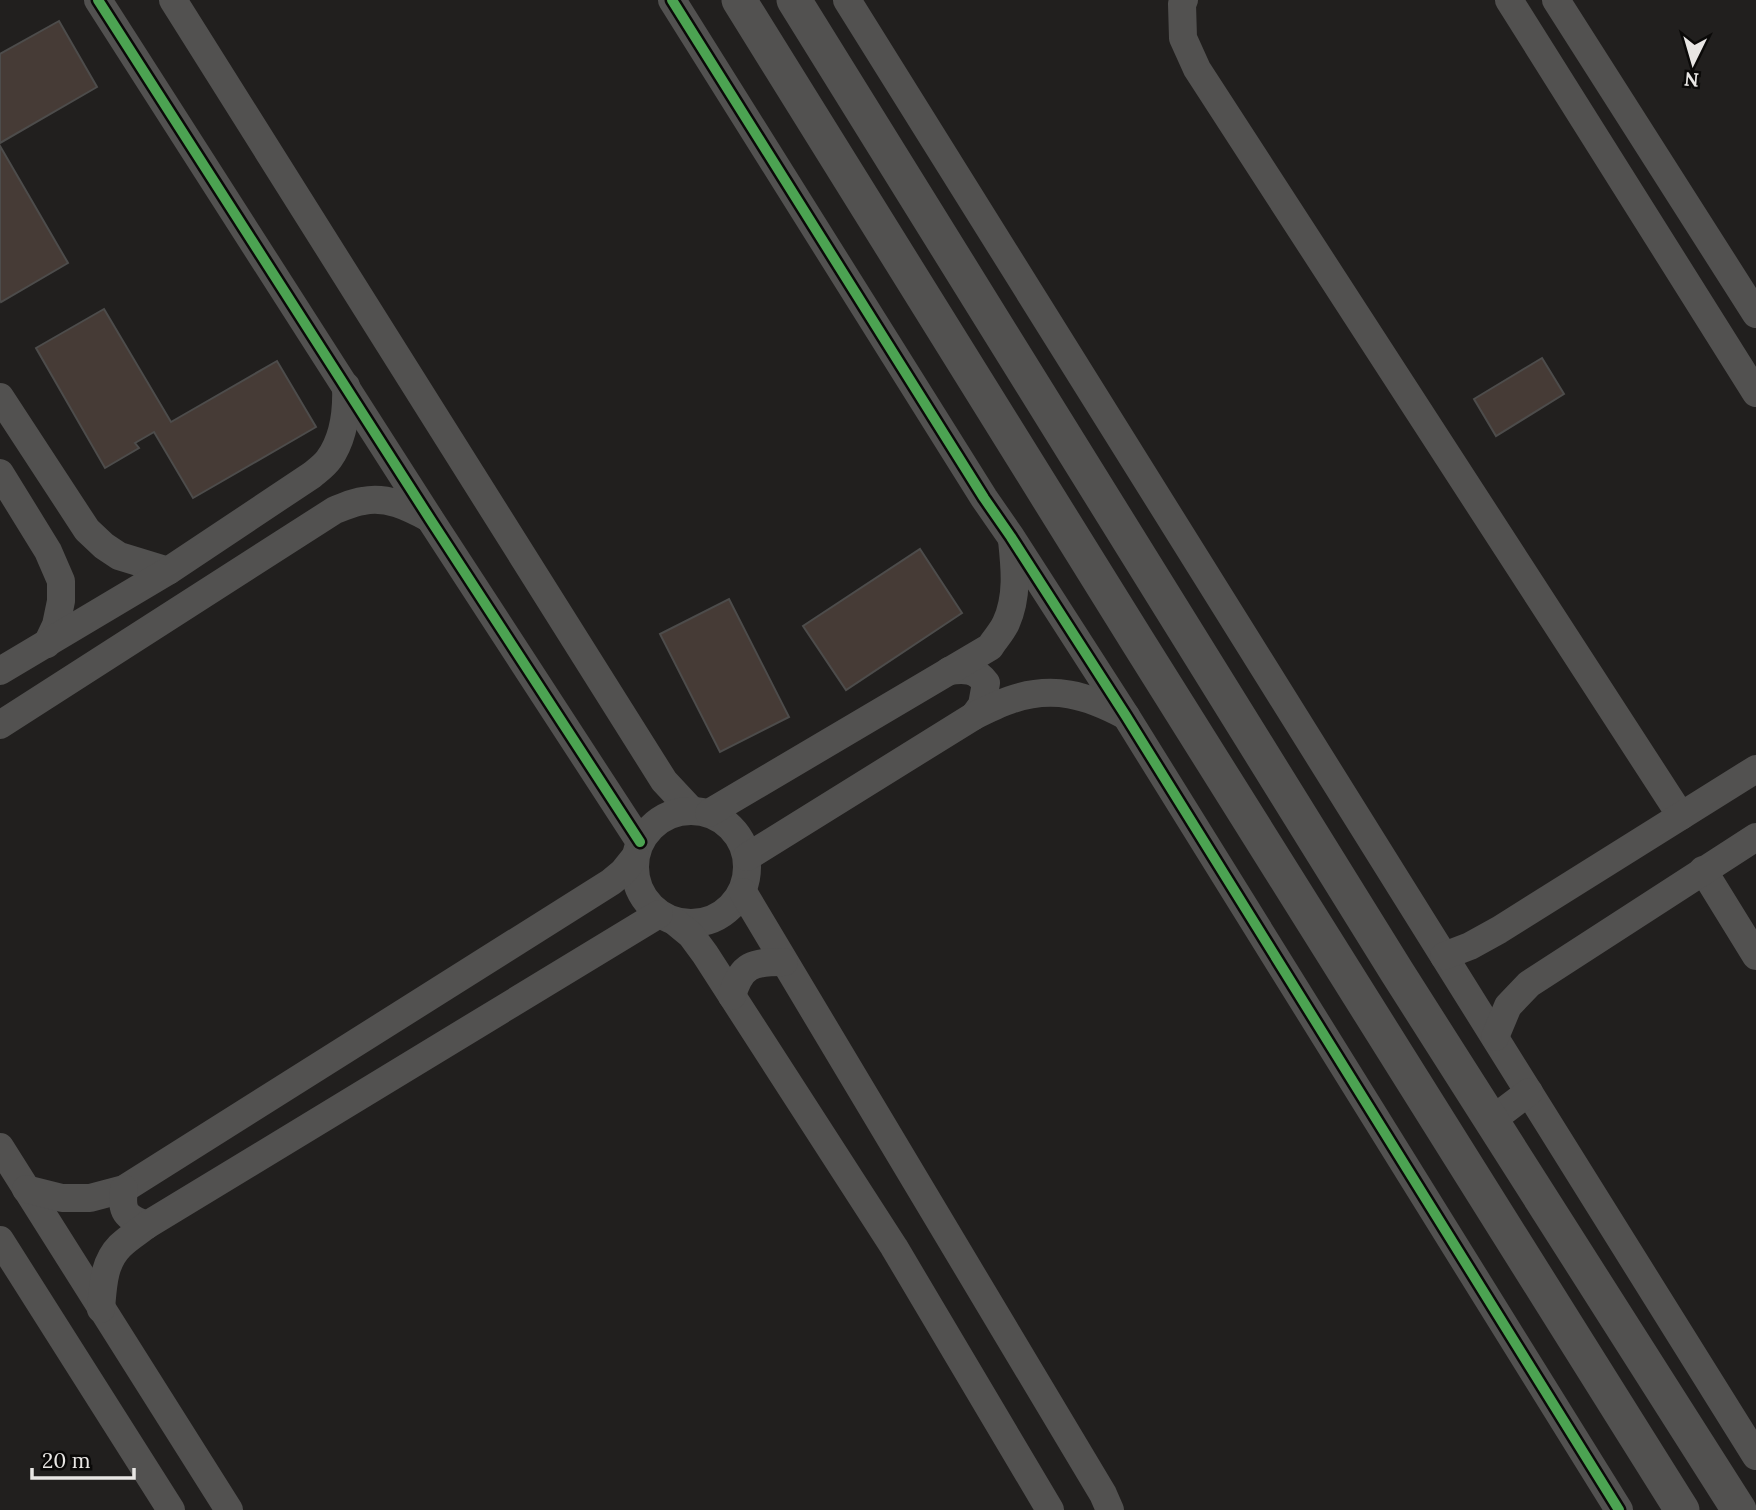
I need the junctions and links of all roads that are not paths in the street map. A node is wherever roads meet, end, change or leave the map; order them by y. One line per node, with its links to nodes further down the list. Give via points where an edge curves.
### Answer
1 (98, 0): 11 (street)
2 (173, 0): 29 (street, via 664,781)
3 (672, 0): 19 (street)
4 (739, 0): 56 (street)
5 (794, 0): 43 (street)
6 (846, 0): 37 (street)
7 (1184, 0): 30 (street, via 1183,38 1197,69)
8 (1509, 0): 12 (street)
9 (1556, 0): 10 (street)
10 (1756, 314)
11 (346, 386): 15 (street, via 342,435 329,459); 17 (street)
12 (1756, 393)
13 (0, 397): 18 (street)
14 (0, 473): 20 (street)
15 (312, 475): 16 (street, via 332,481 338,498); 21 (street)
16 (335, 510): 17 (street, via 363,500 386,500); 27 (street)
17 (430, 519): 32 (street)
18 (87, 530): 20 (street, via 77,548); 21 (street, via 119,556)
19 (1012, 537): 24 (street, via 1016,569 1005,624 990,647); 26 (street)
20 (48, 551): 22 (street, via 61,581 61,601)
21 (168, 571): 22 (street)
22 (47, 644): 23 (street)
23 (0, 671)
24 (949, 671): 25 (street, via 972,671 986,683 982,705); 29 (street)
25 (974, 716): 26 (street, via 1040,693 1100,702); 33 (street)
26 (1126, 716): 55 (street)
27 (0, 725)
28 (1756, 769): 30 (street)
29 (701, 812): 32 (street, via 662,819); 33 (street, via 732,828)
30 (1682, 816): 37 (street, via 1500,930)
31 (1756, 837): 34 (street)
32 (638, 850): 36 (street, via 635,874 639,889 647,903); 46 (street, via 611,882)
33 (747, 857): 35 (street)
34 (1703, 870): 38 (street); 41 (street, via 1529,984 1508,1006)
35 (743, 892): 36 (street, via 719,917 704,922 690,924); 39 (street)
36 (666, 917): 40 (street, via 691,935); 47 (street)
37 (1444, 956): 41 (street)
38 (1756, 956)
39 (784, 962): 40 (street, via 758,962 748,967); 54 (street)
40 (732, 996): 53 (street, via 894,1247)
41 (1494, 1037): 42 (street)
42 (1529, 1092): 43 (street); 50 (street)
43 (1492, 1120): 57 (street)
44 (0, 1147): 45 (street)
45 (26, 1189): 46 (street, via 62,1198 90,1198); 49 (street)
46 (124, 1189): 47 (street, via 126,1215)
47 (147, 1226): 49 (street, via 119,1247 108,1265)
48 (0, 1240): 51 (street)
49 (101, 1309): 52 (street)
50 (1756, 1456)
51 (171, 1510)
52 (229, 1510)
53 (1050, 1510)
54 (1110, 1510)
55 (1619, 1510)
56 (1682, 1510)
57 (1739, 1510)

